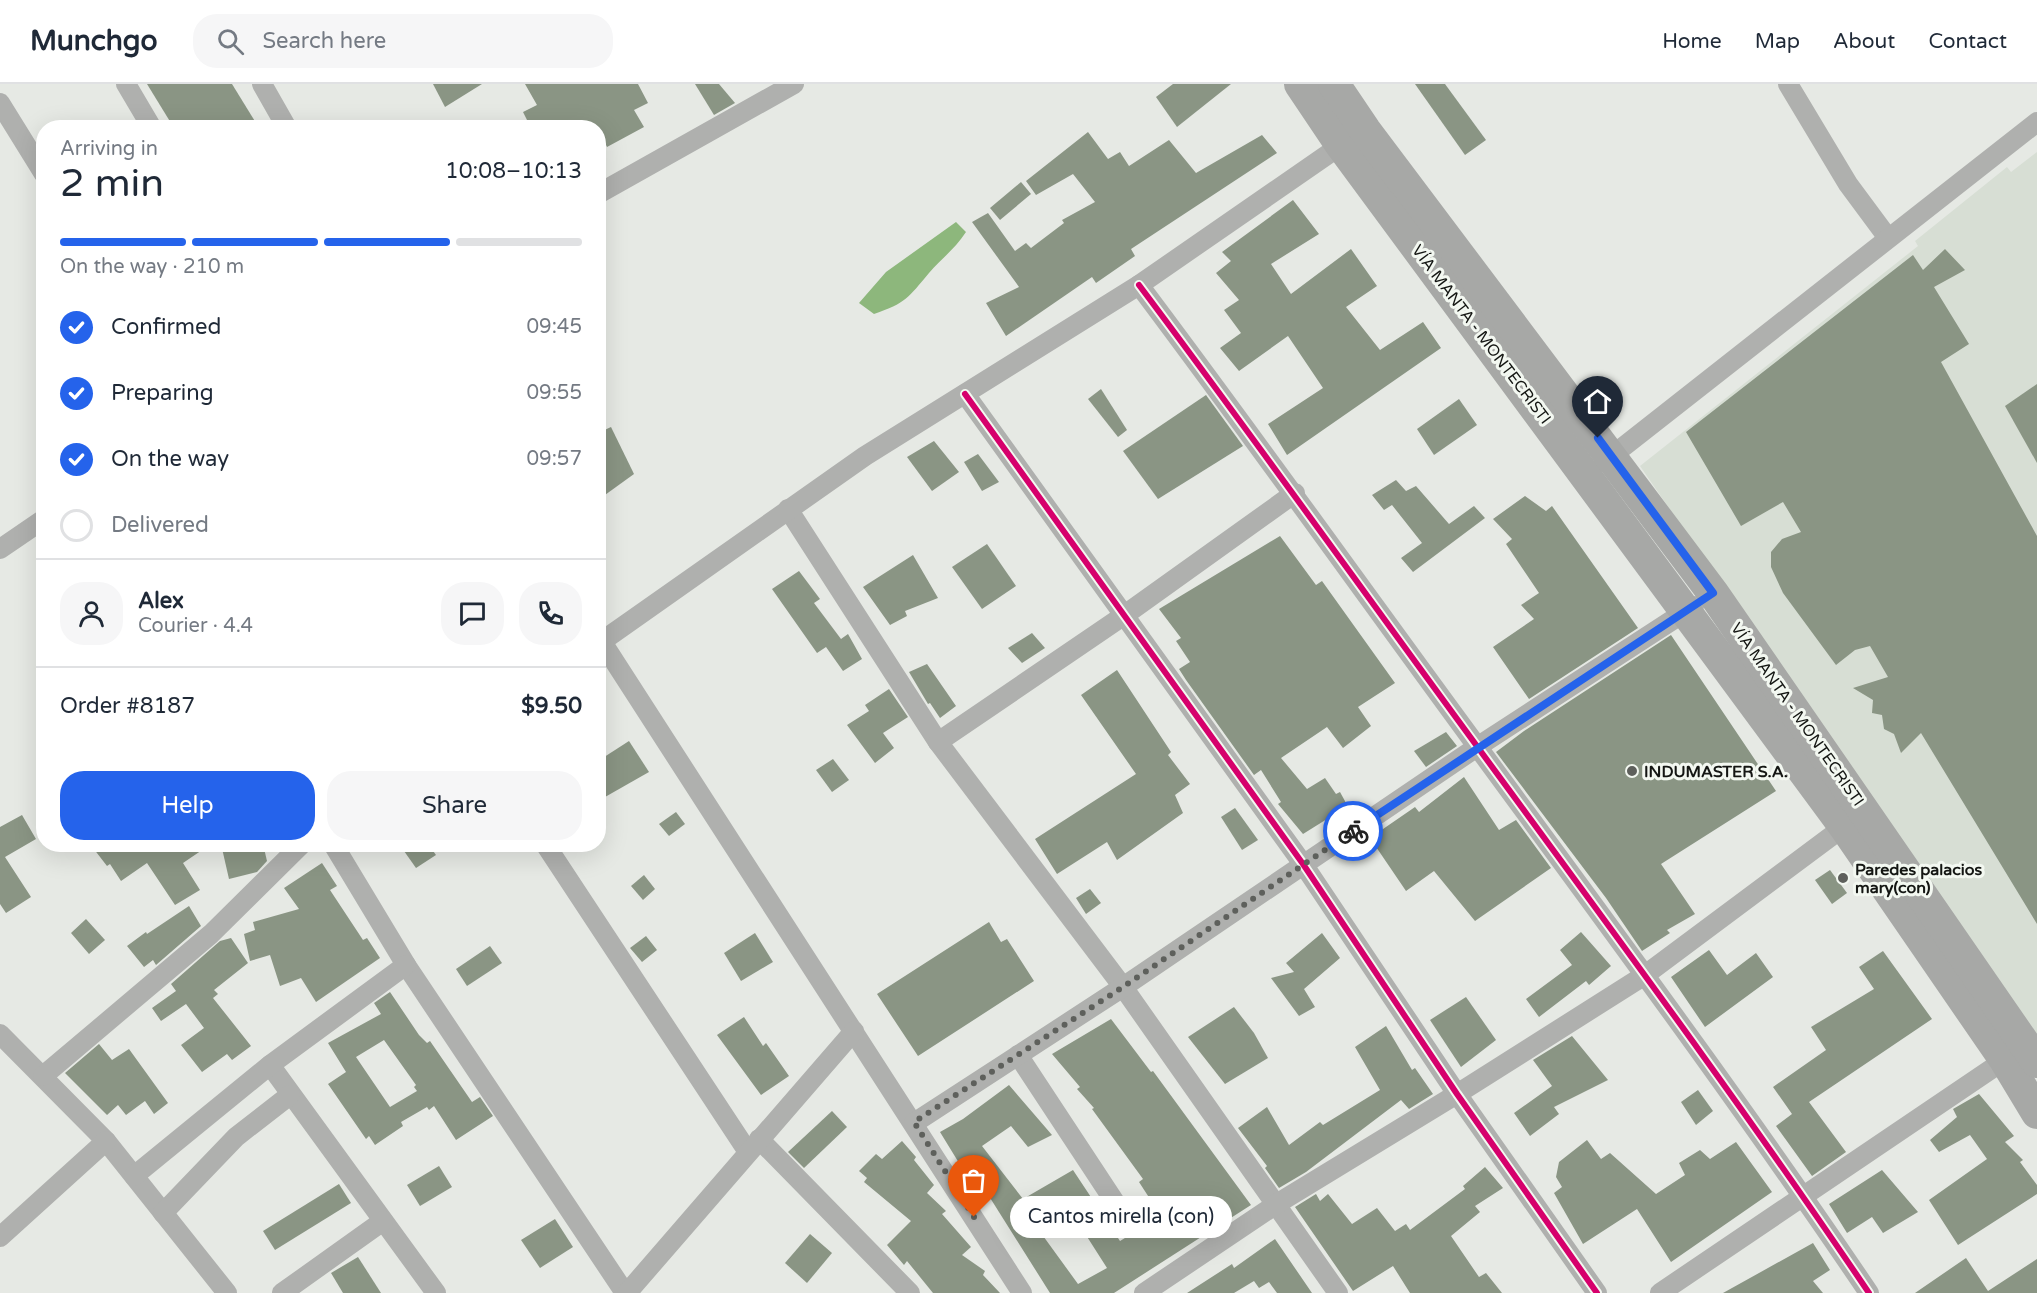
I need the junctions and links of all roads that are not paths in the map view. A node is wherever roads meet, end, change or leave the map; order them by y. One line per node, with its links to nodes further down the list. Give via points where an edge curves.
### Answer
1 (126, 84): 8 (street)
2 (262, 84): 9 (street)
3 (794, 84): 13 (street)
4 (1300, 84): 11 (main road, VÍA MANTA - MONTECRISTI)
5 (1334, 84): 11 (main road, VÍA MANTA - MONTECRISTI)
6 (1788, 84): 14 (street, via 1848,184)
7 (0, 103): 12 (street)
8 (147, 120)
9 (282, 120)
10 (2037, 122): 14 (street)
11 (1353, 137): 15 (street); 17 (main road, VÍA MANTA - MONTECRISTI)
12 (36, 161)
13 (606, 190)
14 (1888, 238): 17 (street)
15 (1139, 285): 16 (street); 18 (street)
16 (965, 394): 19 (street); 24 (street)
17 (1599, 466): 22 (main road, VÍA MANTA - MONTECRISTI); 23 (main road, VÍA MANTA - MONTECRISTI)
18 (1295, 493): 24 (street); 28 (street)
19 (788, 509): 25 (street); 27 (street)
20 (36, 524): 21 (street)
21 (0, 549)
22 (1713, 593): 23 (street); 29 (main road, VÍA MANTA - MONTECRISTI)
23 (1687, 611): 28 (street); 29 (main road, VÍA MANTA - MONTECRISTI)
24 (1126, 614): 27 (street); 33 (street)
25 (606, 639)
26 (606, 652): 37 (street)
27 (938, 742): 36 (street)
28 (1477, 747): 33 (street); 35 (street)
29 (1855, 818): 35 (street); 40 (main road, VÍA MANTA - MONTECRISTI)
30 (294, 852): 42 (street, via 211,934)
31 (338, 852): 34 (street)
32 (551, 852): 48 (street)
33 (1303, 864): 36 (street); 44 (street)
34 (406, 964): 41 (street); 59 (street)
35 (1645, 975): 44 (street); 50 (street)
36 (1123, 987): 39 (street); 51 (street)
37 (854, 1030): 46 (street); 48 (street)
38 (0, 1034): 42 (street)
39 (1018, 1055): 46 (street); 53 (street)
40 (2023, 1056): 45 (main road, VÍA MANTA - MONTECRISTI); 50 (street)
41 (270, 1065): 43 (street); 49 (street)
42 (43, 1076): 47 (street)
43 (290, 1095): 52 (street, via 236,1137); 54 (street)
44 (1457, 1095): 51 (street); 64 (street)
45 (2037, 1113)
46 (914, 1122): 61 (street)
47 (106, 1142): 49 (street); 55 (street)
48 (754, 1146): 59 (street); 60 (street)
49 (134, 1176): 52 (street)
50 (1805, 1197): 65 (street); 66 (street)
51 (1275, 1205): 62 (street); 63 (street)
52 (163, 1213): 56 (street)
53 (1126, 1219)
54 (383, 1221): 57 (street); 58 (street)
55 (0, 1237)
56 (227, 1293)
57 (282, 1293)
58 (436, 1293)
59 (626, 1293)
60 (910, 1293)
61 (1022, 1293)
62 (1144, 1293)
63 (1338, 1293)
64 (1597, 1293)
65 (1660, 1293)
66 (1869, 1293)

